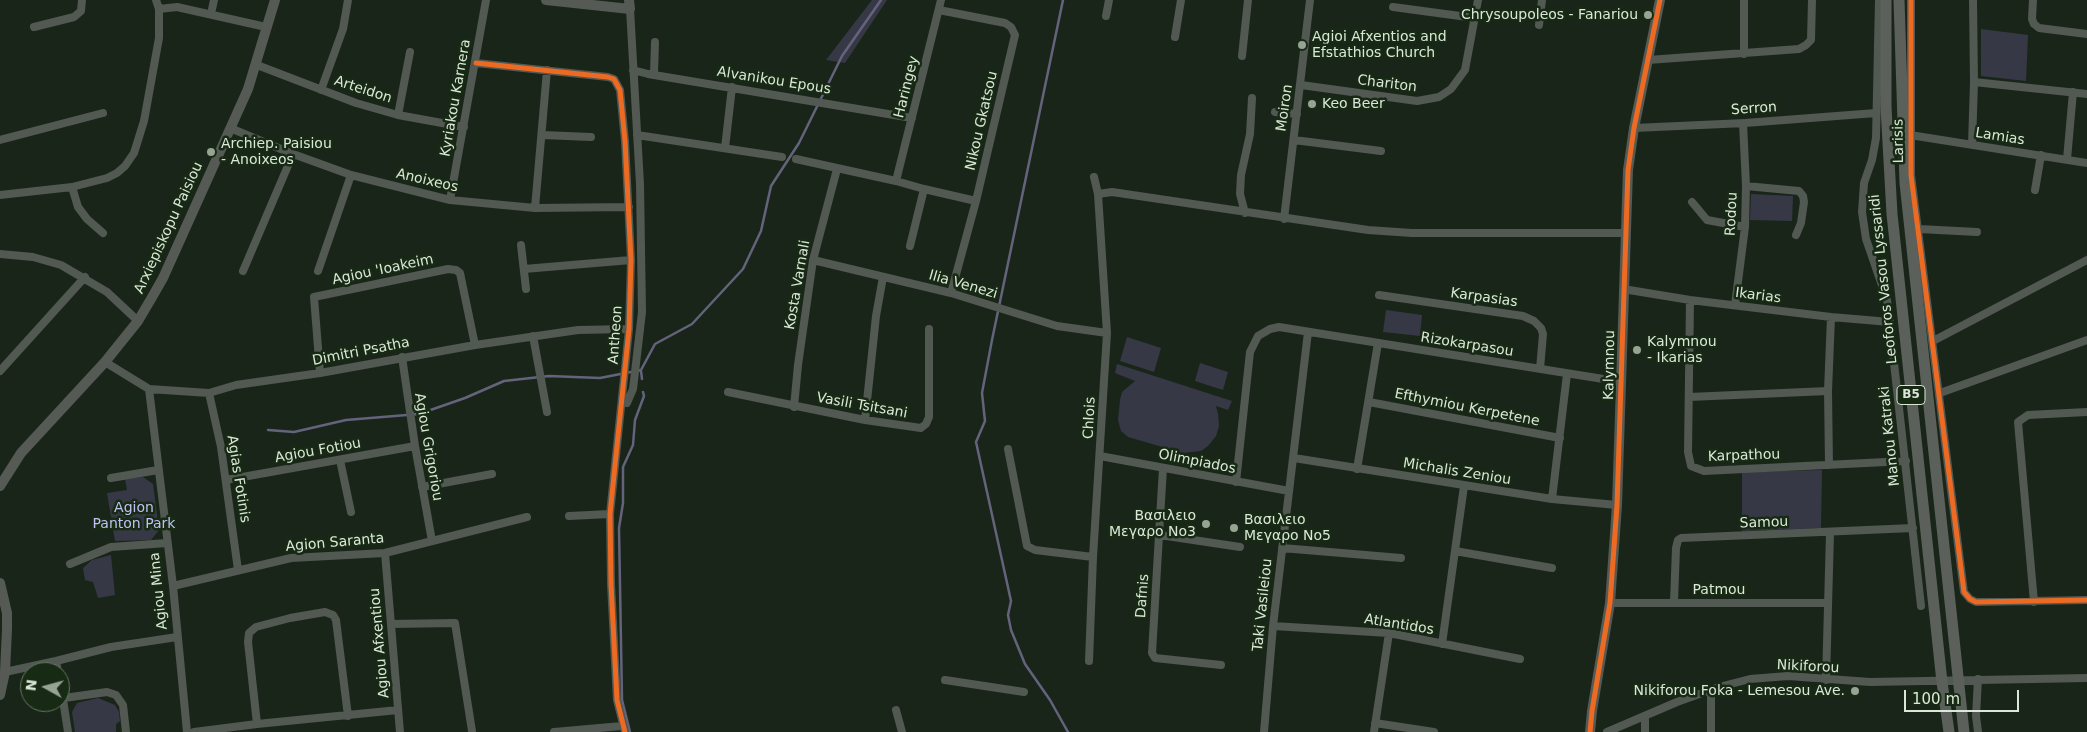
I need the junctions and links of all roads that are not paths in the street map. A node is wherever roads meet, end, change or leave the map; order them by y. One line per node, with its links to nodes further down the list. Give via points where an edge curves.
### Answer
1 (82, 0): 33 (street, via 81,11 74,17)
2 (156, 0): 27 (street)
3 (214, 0): 29 (street)
4 (275, 0): 34 (street, Arxiepiskopu Paisiou)
5 (348, 0): 50 (street, via 343,28)
6 (486, 0): 42 (street, Kyriakou Karnera)
7 (546, 0): 8 (street)
8 (551, 0): 25 (street)
9 (941, 0): 28 (street, Haringey)
10 (1110, 0): 30 (street)
11 (1181, 0): 36 (street)
12 (1248, 0): 40 (street)
13 (1310, 0): 48 (street, Moiron)
14 (1478, 0): 31 (street, Chariton)
15 (1542, 0): 32 (street)
16 (1660, 0): 41 (street, Kalymnou)
17 (1744, 0): 39 (street)
18 (1812, 0): 39 (street, via 1813,30 1806,46)
19 (1879, 0): 56 (street, Manou Katraki)
20 (1886, 0): 212 (main road, Leoforos Vasou Lyssaridi / B5, via 1886,107 1892,214)
21 (1899, 0): 210 (main road, B5, via 1905,183)
22 (1911, 0): 66 (street, Larisis)
23 (1973, 0): 47 (street)
24 (2033, 0): 35 (street, via 2032,19 2039,28)
25 (629, 4): 45 (street)
26 (1393, 7): 31 (street)
27 (159, 9): 29 (street, via 177,7); 84 (street, via 159,38 145,116 134,153 117,173)
28 (939, 10): 59 (street, Haringey); 90 (street, Nikou Gkatsou, via 1005,23 1014,35)
29 (211, 14): 34 (street)
30 (1106, 16)
31 (1475, 18): 48 (street, Chariton, via 1466,70 1452,89 1439,97 1417,101)
32 (1539, 25)
33 (34, 27)
34 (266, 27): 43 (street, Arxiepiskopu Paisiou)
35 (2087, 34)
36 (1175, 37)
37 (655, 42): 46 (street)
38 (410, 52): 58 (street)
39 (1744, 54): 41 (street)
40 (1242, 56)
41 (1648, 60): 63 (street, Kalymnou)
42 (476, 62): 44 (street, Antheon); 61 (street, Kyriakou Karnera)
43 (257, 65): 50 (street, Arteidon); 62 (street, Arxiepiskopu Paisiou)
44 (547, 70): 64 (street); 92 (street, Antheon, via 608,77 617,83)
45 (633, 70): 46 (street, Alvanikou Epous); 65 (street)
46 (654, 74): 49 (street, Alvanikou Epous)
47 (1974, 82): 51 (street); 70 (street)
48 (1301, 85): 57 (street, Moiron)
49 (732, 87): 59 (street, Alvanikou Epous); 71 (street)
50 (321, 90): 58 (street, Arteidon)
51 (2073, 92): 52 (street); 77 (street)
52 (2087, 94)
53 (1252, 98): 94 (street, via 1250,134 1241,175 1240,194)
54 (102, 112): 68 (street)
55 (1275, 112): 57 (street)
56 (1876, 113): 60 (street, Serron); 121 (street, Manou Katraki, via 1876,138 1864,183 1862,212 1866,239 1887,300)
57 (1297, 114): 69 (street, Moiron)
58 (398, 115): 61 (street, Arteidon)
59 (912, 118): 82 (street, Haringey)
60 (1743, 123): 63 (street, Serron); 83 (street, Rodou)
61 (464, 126): 89 (street, Kyriakou Karnera)
62 (230, 128): 73 (street, Anoixeos); 120 (street, Arxiepiskopu Paisiou, via 163,278)
63 (1634, 128): 100 (street, Kalymnou)
64 (542, 135): 67 (street); 93 (street)
65 (637, 135): 71 (street); 145 (street, via 642,312 633,389)
66 (1910, 135): 70 (street, Lamias); 97 (street, Larisis, via 1911,175)
67 (591, 137)
68 (0, 140)
69 (1294, 140): 72 (street); 95 (street, Moiron)
70 (1972, 145): 74 (street, Lamias)
71 (725, 148): 75 (street)
72 (1381, 151)
73 (293, 154): 80 (street, Anoixeos); 109 (street)
74 (2041, 156): 77 (street, Lamias); 86 (street)
75 (782, 157)
76 (796, 159): 79 (street)
77 (2067, 160): 78 (street, Lamias)
78 (2087, 162)
79 (837, 169): 82 (street); 106 (street, Kosta Varnali)
80 (351, 175): 89 (street, Anoixeos); 110 (street)
81 (1094, 177): 87 (street, Chlois)
82 (896, 180): 85 (street)
83 (1746, 186): 96 (street, Rodou); 101 (street, via 1799,191 1804,202)
84 (72, 188): 88 (street); 98 (street, via 86,219)
85 (924, 189): 90 (street); 103 (street)
86 (2035, 190)
87 (1098, 194): 94 (street, via 1112,192); 125 (street, Chlois)
88 (0, 195)
89 (450, 200): 93 (street, Anoixeos)
90 (976, 201): 115 (street, Nikou Gkatsou)
91 (1692, 202): 96 (street, via 1707,220)
92 (629, 207): 93 (street, Anoixeos); 105 (street, Antheon)
93 (535, 208)
94 (1245, 213): 95 (street)
95 (1284, 218): 100 (street, via 1412,233)
96 (1745, 226): 118 (street, Rodou)
97 (1919, 229): 99 (street); 128 (street, Larisis)
98 (103, 232)
99 (1977, 232)
100 (1625, 233): 114 (street, Kalymnou)
101 (1796, 234)
102 (521, 245): 108 (street)
103 (910, 246)
104 (0, 254): 111 (street, via 61,264)
105 (632, 260): 108 (street); 122 (street, Antheon)
106 (813, 260): 112 (street, Ilia Venezi); 146 (street, Kosta Varnali)
107 (2087, 260): 128 (street)
108 (524, 269): 113 (street)
109 (243, 271)
110 (318, 271)
111 (85, 277): 120 (street, via 107,292); 134 (street)
112 (883, 277): 115 (street, Ilia Venezi); 149 (street)
113 (526, 289)
114 (1623, 289): 117 (street, Ikarias); 137 (street, Kalymnou)
115 (951, 293): 125 (street, Ilia Venezi, via 1057,326)
116 (1379, 295): 133 (street, Karpasias, via 1528,318 1541,328 1543,334)
117 (1690, 300): 118 (street, Ikarias); 143 (street, Karpathou)
118 (1735, 305): 119 (street, Ikarias)
119 (1830, 317): 121 (street, Ikarias); 139 (street)
120 (138, 321): 132 (street, Arxiepiskopu Paisiou)
121 (1890, 322): 156 (street, Manou Katraki)
122 (629, 329): 126 (street, Dimitri Psatha, via 578,330); 172 (street, Antheon)
123 (929, 329): 149 (street, Vasili Tsitsani, via 929,417 926,424 916,428)
124 (1308, 332): 129 (street, Rizokarpasou); 154 (street, Taki Vasileiou); 164 (street, Rizokarpasou, via 1275,328 1261,333 1254,340)
125 (1107, 333): 153 (street, Chlois)
126 (532, 336): 130 (street, Dimitri Psatha); 147 (street)
127 (2087, 340): 142 (street)
128 (1933, 341): 142 (street, Larisis)
129 (1378, 343): 133 (street, Rizokarpasou); 144 (street)
130 (475, 345): 131 (street, Dimitri Psatha); 135 (street, Agiou 'Ioakeim, via 460,273 448,270 314,297)
131 (402, 357): 135 (street, Dimitri Psatha); 151 (street, Agiou Grigoriou)
132 (105, 362): 138 (street, Dimitri Psatha); 165 (street, Arxiepiskopu Paisiou, via 21,453)
133 (1540, 369): 136 (street, Rizokarpasou)
134 (0, 371)
135 (320, 373): 141 (street, Dimitri Psatha)
136 (1567, 374): 137 (street, Rizokarpasou); 150 (street)
137 (1622, 382): 170 (street, Kalymnou)
138 (149, 389): 141 (street, Dimitri Psatha); 160 (street, Agiou Mina)
139 (1828, 391): 143 (street); 157 (street)
140 (728, 392): 146 (street, Vasili Tsitsani)
141 (209, 393): 163 (street, Agias Fotinis)
142 (1940, 393): 193 (street, Larisis, via 1964,592 1976,602)
143 (1689, 397): 157 (street, Karpathou, via 1689,460 1696,470)
144 (1369, 402): 150 (street, Efthymiou Kerpetene); 159 (street)
145 (627, 404)
146 (794, 407): 149 (street, Vasili Tsitsani)
147 (547, 412)
148 (2087, 412): 193 (street, via 2028,414 2018,422)
149 (865, 420)
150 (1560, 438): 169 (street)
151 (415, 446): 155 (street, Agiou Fotiou); 167 (street, Agiou Grigoriou)
152 (1008, 449): 184 (street, via 1027,546 1035,550)
153 (1100, 456): 158 (street, Olimpiados); 184 (street, Chlois)
154 (1294, 458): 159 (street, Michalis Zeniou); 168 (street, Taki Vasileiou)
155 (340, 460): 163 (street, Agiou Fotiou); 171 (street)
156 (1906, 461): 157 (street, Karpathou); 175 (street, Manou Katraki)
157 (1829, 465)
158 (1162, 468): 164 (street, Olimpiados); 177 (street, Dafnis)
159 (1357, 469): 166 (street, Michalis Zeniou)
160 (158, 470): 162 (street); 179 (street, Agiou Mina)
161 (492, 474): 167 (street)
162 (111, 478)
163 (226, 480): 188 (street, Agias Fotinis)
164 (1236, 482): 168 (street, Olimpiados)
165 (0, 485)
166 (1464, 486): 169 (street, Michalis Zeniou); 182 (street)
167 (422, 487): 178 (street, Agiou Grigoriou)
168 (1289, 491): 181 (street, Taki Vasileiou)
169 (1552, 499): 170 (street, Michalis Zeniou)
170 (1617, 505): 194 (street, Kalymnou)
171 (351, 512)
172 (610, 514): 173 (street); 224 (street, Antheon, via 615,678)
173 (569, 516)
174 (527, 517): 178 (street, Agion Saranta)
175 (1913, 528): 176 (street, Samou); 196 (street, Manou Katraki)
176 (1830, 533): 192 (street, Samou, via 1681,538 1676,548); 195 (street)
177 (1160, 535): 180 (street); 205 (street, Dafnis, via 1152,653 1155,658)
178 (432, 541): 183 (street, Agion Saranta)
179 (167, 543): 186 (street, via 111,547); 190 (street, Agiou Mina)
180 (1240, 547)
181 (1282, 548): 185 (street); 198 (street, Taki Vasileiou)
182 (1455, 551): 187 (street); 201 (street)
183 (385, 553): 188 (street, Agion Saranta, via 291,558); 197 (street, Agiou Afxentiou)
184 (1093, 557): 204 (street, Chlois)
185 (1401, 558)
186 (70, 564)
187 (1552, 568)
188 (238, 570): 190 (street, Agion Saranta)
189 (0, 583): 206 (street, via 6,613)
190 (173, 586): 200 (street, Agiou Mina)
191 (2087, 600): 193 (street, Larisis)
192 (1674, 602): 194 (street, Patmou); 195 (street, Patmou)
193 (2034, 602)
194 (1610, 603): 236 (street, Kalymnou)
195 (1827, 603): 209 (street)
196 (1921, 606)
197 (391, 624): 217 (street, Agiou Afxentiou); 225 (street, via 455,623)
198 (1273, 626): 199 (street, Atlantidos); 233 (street, Taki Vasileiou)
199 (1389, 633): 201 (street, Atlantidos); 222 (street)
200 (176, 637): 203 (street, via 111,647); 228 (street, Agiou Mina)
201 (1442, 644): 202 (street, Atlantidos)
202 (1520, 659)
203 (56, 661): 206 (street)
204 (1089, 661)
205 (1221, 665)
206 (5, 672): 215 (street)
207 (2087, 678): 211 (street, Nikiforou)
208 (946, 680): 214 (street)
209 (1826, 680): 212 (street, Nikiforou); 213 (street, Nikiforou, via 1788,676 1750,679)
210 (1958, 680): 211 (street, Nikiforou); 212 (street, Nikiforou); 241 (main road, B5)
211 (1978, 680): 242 (street)
212 (1942, 682): 240 (main road, Leoforos Vasou Lyssaridi / B5)
213 (1711, 690): 221 (street, Nikiforou); 239 (street)
214 (1024, 692)
215 (0, 695)
216 (70, 697): 227 (street, via 107,692 116,695 123,705)
217 (398, 710): 220 (street); 230 (street, Agiou Afxentiou)
218 (896, 710): 232 (street)
219 (66, 712): 226 (street)
220 (348, 716): 223 (street); 223 (street, via 336,620 325,612 256,627 249,633)
221 (1645, 717): 237 (street, Nikiforou); 238 (street)
222 (1376, 723): 234 (street); 235 (street)
223 (257, 724): 229 (street)
224 (623, 729): 231 (street)
225 (472, 731)
226 (68, 732)
227 (126, 732)
228 (187, 732)
229 (194, 732)
230 (400, 732)
231 (554, 732)
232 (902, 732)
233 (1264, 732)
234 (1374, 732)
235 (1434, 732)
236 (1590, 732)
237 (1607, 732)
238 (1645, 732)
239 (1711, 732)
240 (1949, 732)
241 (1964, 732)
242 (1978, 732)

